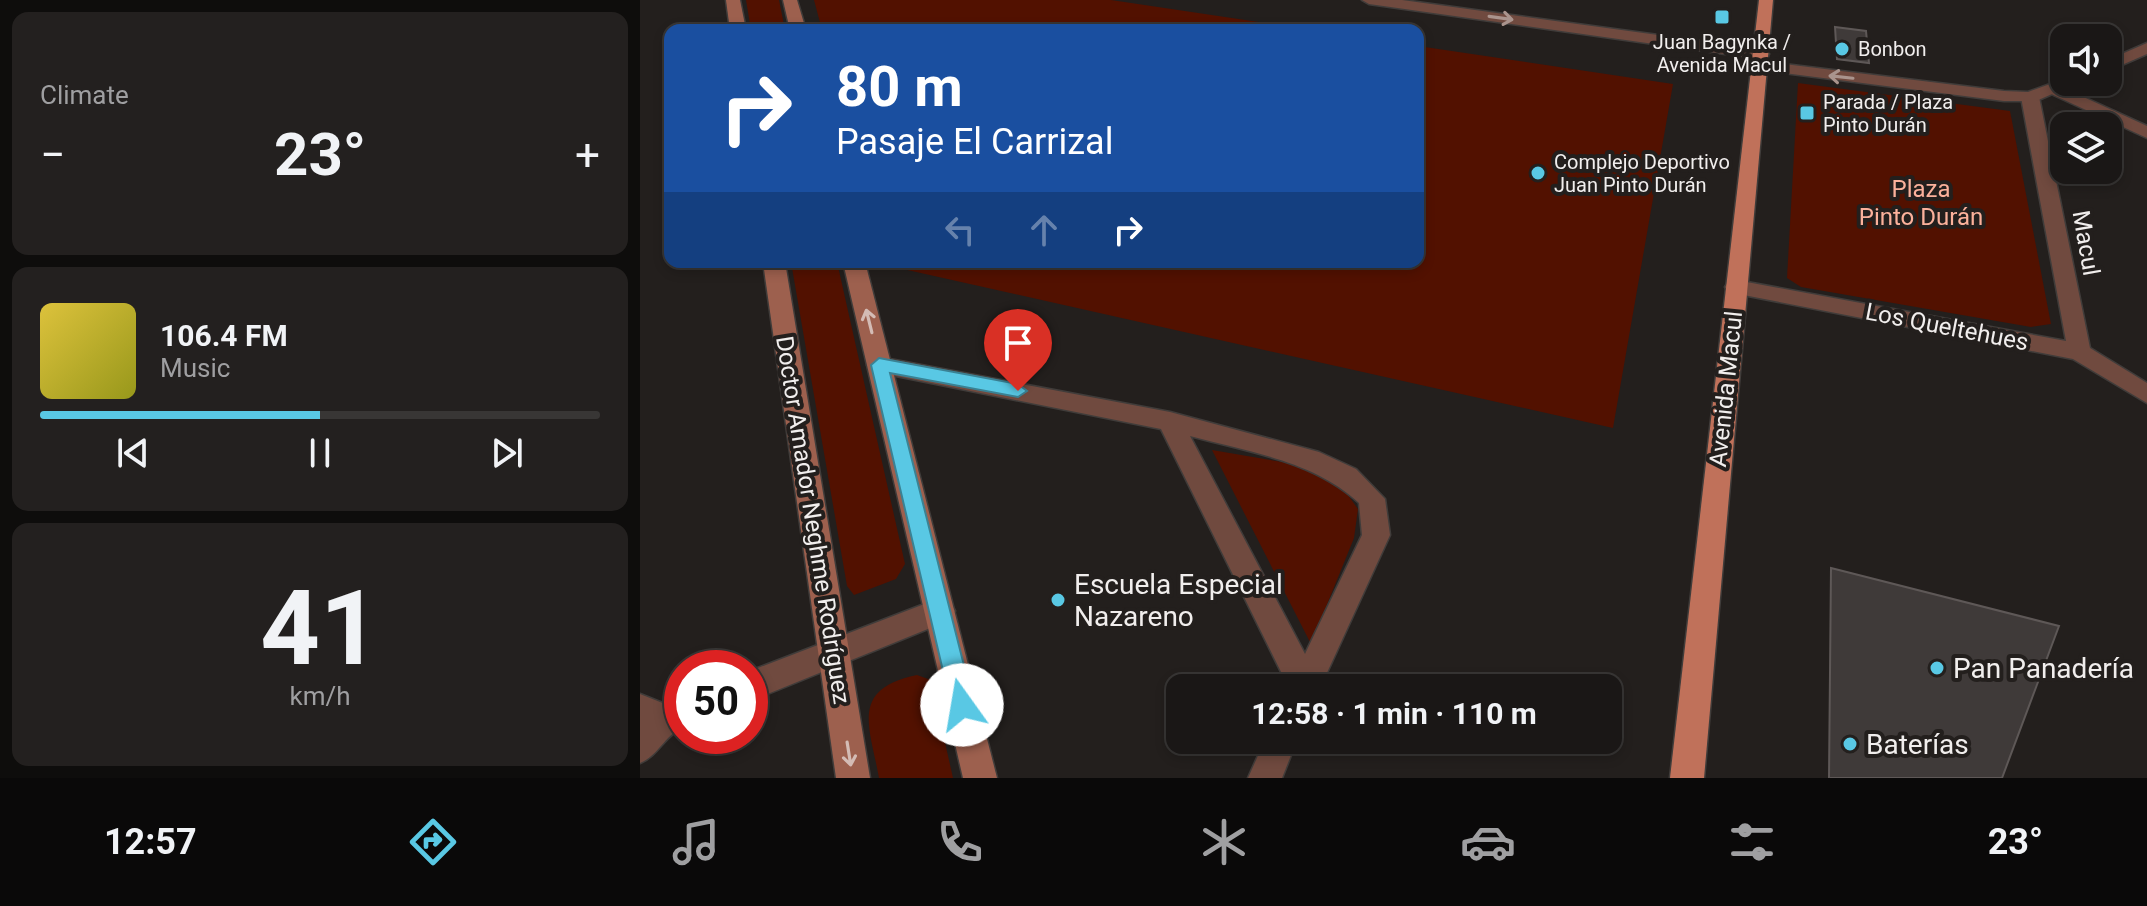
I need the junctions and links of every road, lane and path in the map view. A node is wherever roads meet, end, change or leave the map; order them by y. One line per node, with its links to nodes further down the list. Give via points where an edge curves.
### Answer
1 (733, 0): 5 (main road)
2 (790, 0): 6 (main road)
3 (1369, 0): 8 (street, one-way to 8)
4 (1766, 0): 8 (main road, Avenida Macul)
5 (737, 24)
6 (796, 24)
7 (2147, 48): 9 (street)
8 (1760, 60): 12 (street, one-way to 8); 16 (main road, Avenida Macul)
9 (2122, 60)
10 (2050, 91): 12 (street)
11 (2082, 96): 13 (street)
12 (2030, 97): 17 (street, Macul)
13 (2147, 133)
14 (775, 268): 22 (main road, Doctor Amador Neghme Rodríguez)
15 (855, 268): 18 (main road, one-way to 15)
16 (1736, 287): 17 (street, Los Queltehues); 32 (main road, Avenida Macul)
17 (2079, 352): 19 (street, Los Queltehues)
18 (879, 365): 20 (street); 21 (main road)
19 (2147, 394)
20 (1170, 421): 23 (street); 24 (street, via 1319,462 1347,476 1372,499 1376,535)
21 (940, 611): 22 (street); 30 (main road)
22 (834, 653): 25 (street); 29 (main road, Doctor Amador Neghme Rodríguez, one-way to 29)
23 (1298, 674)
24 (1310, 674)
25 (768, 679)
26 (662, 714): 27 (street)
27 (640, 747)
28 (1275, 754): 31 (street)
29 (853, 778)
30 (980, 778)
31 (1265, 778)
32 (1687, 778)

